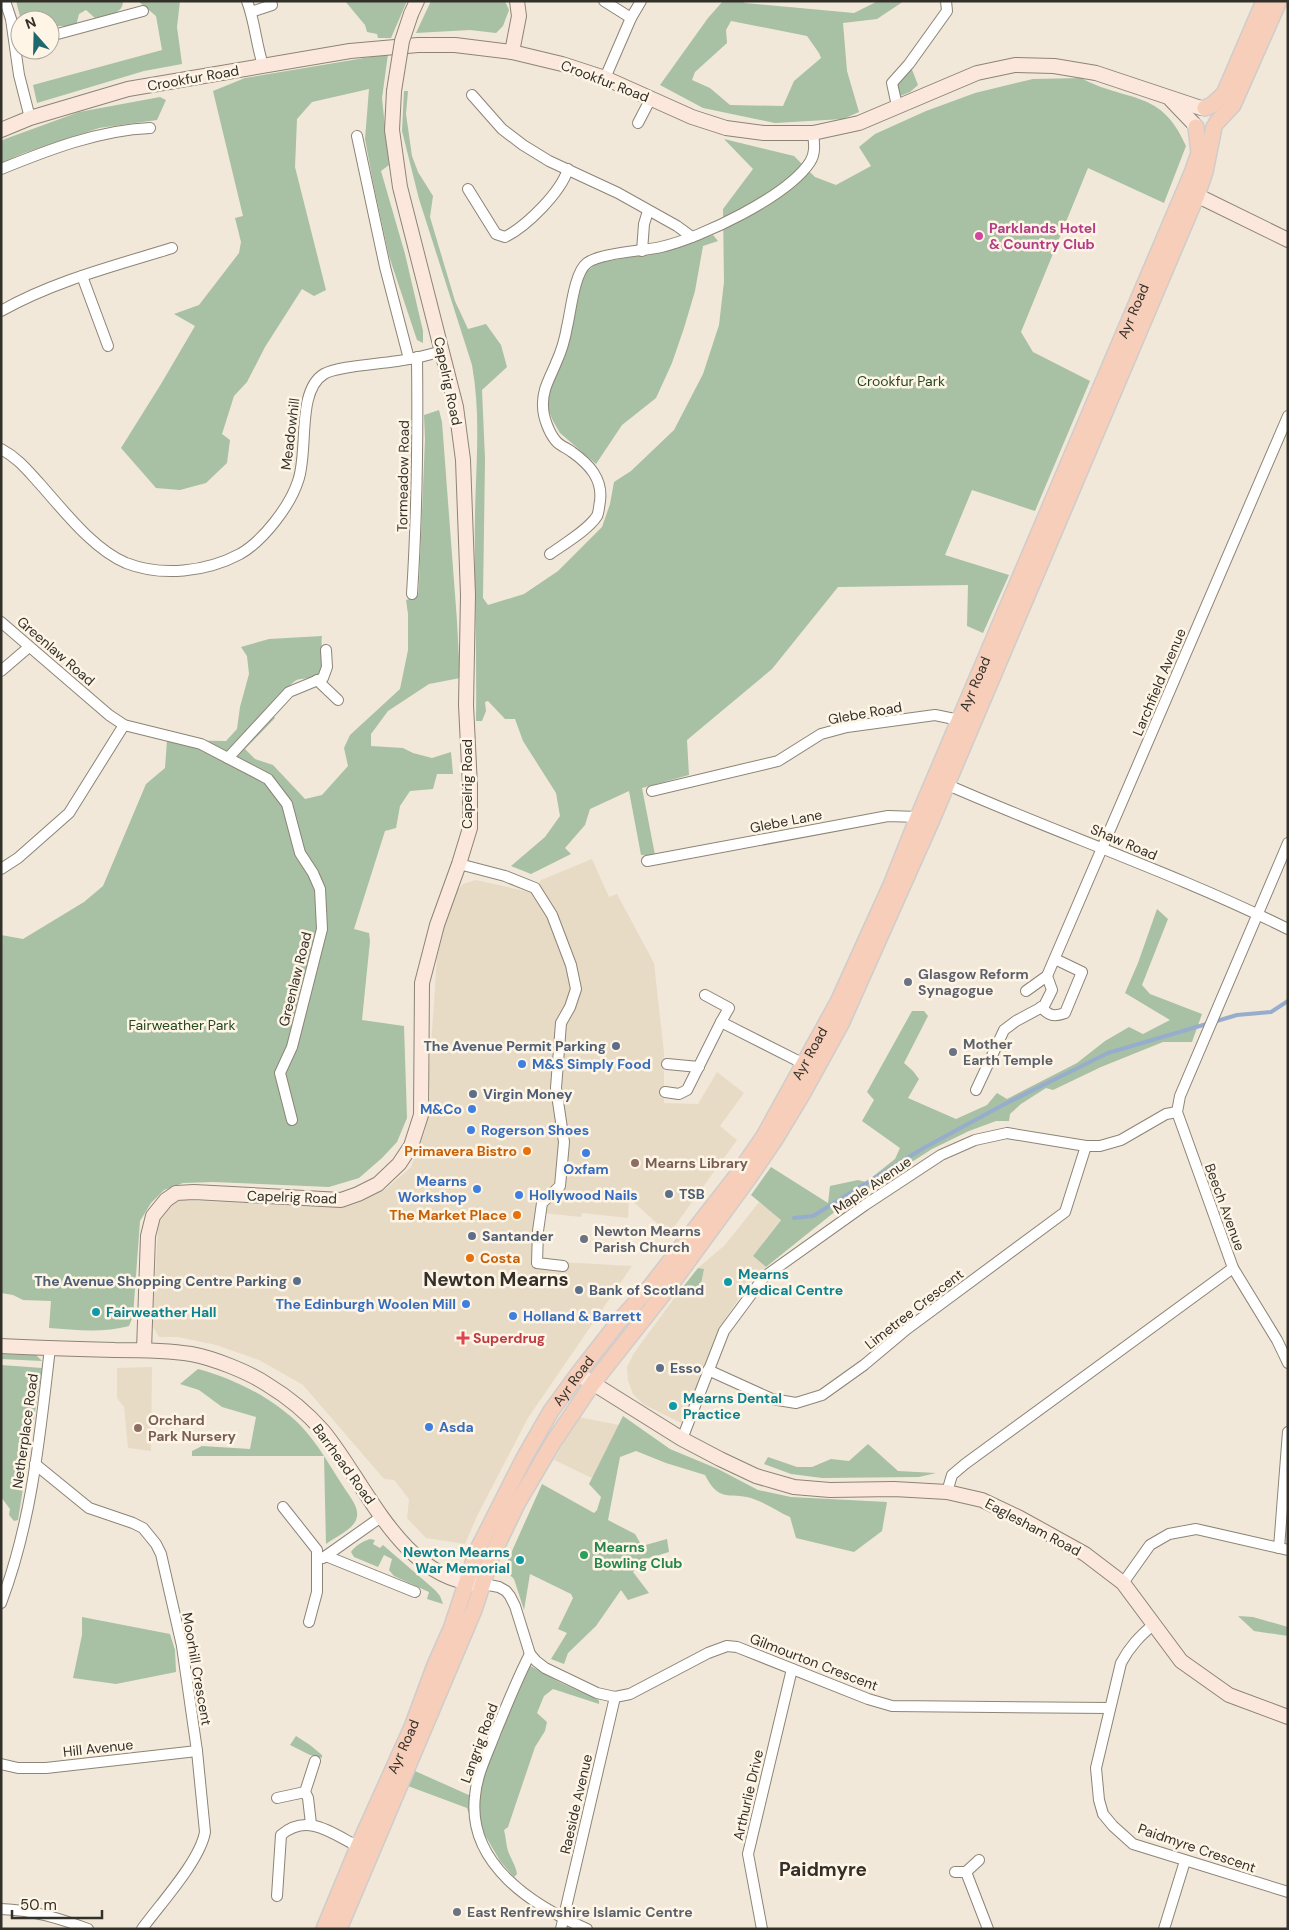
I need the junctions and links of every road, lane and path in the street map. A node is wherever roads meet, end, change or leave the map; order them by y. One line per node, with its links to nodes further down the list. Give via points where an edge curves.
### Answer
1 (5, 1): 13 (street)
2 (247, 1): 12 (street)
3 (517, 1): 16 (street, via 519,16)
4 (604, 1): 14 (street)
5 (642, 1): 14 (street)
6 (946, 1): 23 (street, via 947,11 892,83)
7 (1264, 1): 24 (main road, via 1224,94)
8 (1279, 1): 27 (main road, via 1233,105)
9 (272, 6): 12 (street)
10 (414, 8): 45 (street, Capelrig Road, bridge, via 402,41 392,130 400,187)
11 (143, 11): 15 (street)
12 (251, 12): 18 (street)
13 (10, 14)
14 (631, 18): 19 (street)
15 (60, 33)
16 (512, 52): 18 (street, Crookfur Road, via 455,45 418,45 350,51); 19 (street, Crookfur Road)
17 (18, 60): 25 (street)
18 (263, 65): 25 (street, Crookfur Road, via 128,89)
19 (605, 78): 21 (street, Crookfur Road)
20 (472, 94): 34 (street, via 502,129 549,161)
21 (651, 98): 26 (street); 31 (street, Crookfur Road, via 726,128 764,133)
22 (1169, 98): 23 (street, Crookfur Road, via 1096,73 1054,66 1016,65 977,73); 24 (street, Crookfur Road); 28 (street, Crookfur Road)
23 (897, 106): 31 (street, Crookfur Road, via 859,123)
24 (1203, 108): 27 (main road, via 1213,110); 28 (main road, via 1194,115)
25 (30, 118): 30 (street, Crookfur Road)
26 (638, 123)
27 (1216, 124): 28 (main road, via 1206,131); 36 (main road, Ayr Road, via 1206,165)
28 (1195, 126): 36 (main road, Ayr Road, via 1199,153)
29 (150, 128): 33 (street, via 129,128 76,141)
30 (1, 130)
31 (813, 132): 38 (street, via 815,149 811,161 793,182 719,227)
32 (357, 136): 46 (street, Tormeadow Road, via 385,266)
33 (1, 169)
34 (568, 169): 35 (street, via 556,192 516,231 505,237 496,234); 37 (street)
35 (468, 189)
36 (1191, 192): 39 (street); 57 (main road, Ayr Road, via 1047,510)
37 (648, 211): 38 (street); 41 (street)
38 (692, 237): 41 (street)
39 (1288, 240)
40 (172, 248): 42 (street)
41 (642, 251): 49 (street, via 601,257 587,263 579,274 566,331 546,384 543,406 546,424 556,442 586,464 598,478 601,496 598,515)
42 (82, 276): 43 (street); 44 (street)
43 (1, 310)
44 (108, 346)
45 (442, 351): 46 (street, Meadowhill); 66 (street, Capelrig Road, via 456,407 462,460 468,595 466,705 470,828)
46 (413, 358): 48 (street, Meadowhill, via 336,370 324,374 313,385 307,398 299,480 291,497 261,536 242,553 220,563 178,572 148,569 107,553 20,461); 50 (street, Tormeadow Road, via 418,427)
47 (1288, 416): 64 (street, Larchfield Avenue)
48 (1, 449)
49 (550, 554)
50 (412, 594)
51 (1, 622): 52 (street, Greenlaw Road)
52 (29, 647): 54 (street); 58 (street, Greenlaw Road)
53 (326, 650): 55 (street, via 328,667 323,678)
54 (1, 672)
55 (317, 680): 56 (street); 59 (street, via 288,692)
56 (338, 700)
57 (966, 722): 60 (main road, Ayr Road); 61 (street, Glebe Road, via 935,715 847,727 821,734 778,761)
58 (124, 725): 59 (street, Greenlaw Road, via 201,744); 67 (street, via 69,813)
59 (228, 758): 82 (street, Greenlaw Road, via 268,779 287,804 300,853 320,889 322,929 292,1047 280,1073)
60 (941, 782): 62 (main road, Ayr Road); 64 (street, Shaw Road)
61 (652, 791)
62 (924, 819): 65 (street, Glebe Lane, via 888,816); 78 (main road, Ayr Road)
63 (1288, 843): 68 (street)
64 (1104, 848): 68 (street, Shaw Road); 70 (street, Larchfield Avenue)
65 (647, 861)
66 (459, 864): 84 (street, via 536,888 552,916 571,965 576,989 561,1023 556,1088 564,1142 560,1186 542,1202 537,1263); 88 (street, Capelrig Road, via 437,925 422,983 421,1115 411,1146 399,1164 378,1184 341,1200 194,1192 176,1193 166,1200 153,1216 148,1236)
67 (1, 869)
68 (1258, 915): 69 (street, Shaw Road); 81 (street, via 1180,1096)
69 (1288, 930)
70 (1055, 959): 71 (street, Larchfield Avenue); 74 (street, via 1082,972 1065,1013 1055,1017)
71 (1047, 976): 72 (street); 74 (street, via 1052,990)
72 (1026, 991)
73 (705, 995): 75 (street, via 729,1008)
74 (1041, 1008): 79 (street, via 1004,1030)
75 (721, 1022): 77 (street); 78 (street)
76 (668, 1064): 77 (street)
77 (699, 1067): 80 (street, via 688,1090 679,1094)
78 (810, 1067): 91 (main road, Ayr Road, via 738,1174); 92 (main road, Ayr Road, via 774,1141 672,1283)
79 (976, 1090)
80 (665, 1092)
81 (1177, 1112): 83 (street, Maple Avenue, via 1166,1114 1121,1140); 85 (street, Beech Avenue)
82 (292, 1120)
83 (1086, 1146): 90 (street, Maple Avenue, via 1007,1132 975,1140 942,1155 764,1277 724,1331); 90 (street, Limetree Crescent, via 1065,1212 822,1396 796,1403 772,1399)
84 (563, 1266)
85 (1233, 1268): 89 (street); 96 (street, Beech Avenue, via 965,1464 952,1475)
86 (1, 1346): 87 (street, Barrhead Road)
87 (50, 1348): 88 (street, Barrhead Road); 95 (street, Netherplace Road)
88 (144, 1350): 98 (street, Barrhead Road, via 191,1354 235,1368 268,1384 322,1431)
89 (1288, 1363)
90 (708, 1370): 94 (street, Maple Avenue)
91 (578, 1374): 92 (street, Eaglesham Road); 101 (main road, Ayr Road, via 548,1416 524,1458 477,1551)
92 (593, 1383): 94 (street, Eaglesham Road); 103 (main road, Ayr Road, via 554,1440 517,1504 491,1558)
93 (1288, 1432): 99 (street)
94 (682, 1439): 96 (street, Eaglesham Road, via 756,1476 794,1487)
95 (36, 1464): 105 (street, Netherplace Road, via 21,1541); 113 (street, Moorhill Crescent, via 89,1508 143,1528 156,1544 182,1646)
96 (947, 1492): 102 (street, Eaglesham Road, via 982,1500 1020,1518 1085,1554)
97 (283, 1507): 100 (street, via 314,1544)
98 (381, 1517): 100 (street); 101 (street, Barrhead Road, via 420,1560 446,1576)
99 (1283, 1549): 102 (street, via 1196,1529 1169,1534 1150,1545)
100 (322, 1559): 104 (street); 106 (street)
101 (466, 1583): 103 (street, Barrhead Road); 119 (main road, Ayr Road)
102 (1123, 1583): 107 (street, Eaglesham Road)
103 (483, 1584): 108 (street, via 506,1591 510,1596); 119 (main road, Ayr Road)
104 (415, 1592)
105 (1, 1604)
106 (309, 1622)
107 (1154, 1624): 111 (street, Paidmyre Crescent, via 1138,1637 1121,1663); 112 (street, Eaglesham Road, via 1181,1661 1229,1695)
108 (530, 1654): 110 (street, via 545,1668); 127 (street, Langrig Road, via 478,1777 474,1817 482,1846 498,1870)
109 (792, 1669): 110 (street, Gilmourton Crescent, via 727,1646 630,1694); 111 (street, Gilmourton Crescent, via 892,1706); 133 (street, Arthurlie Drive, via 748,1854)
110 (615, 1697): 127 (street, Raeside Avenue)
111 (1110, 1708): 121 (street, Paidmyre Crescent, via 1096,1768 1103,1814 1133,1844)
112 (1288, 1717)
113 (197, 1751): 115 (street, Hill Avenue, via 46,1768); 129 (street, Moorhill Crescent, via 205,1832 203,1843)
114 (315, 1761): 116 (street)
115 (1, 1764)
116 (305, 1792): 117 (street); 118 (street)
117 (277, 1798)
118 (311, 1824): 119 (street); 125 (street, via 290,1828 281,1835)
119 (364, 1850): 130 (main road, Ayr Road); 131 (main road, Ayr Road)
120 (979, 1860): 123 (street)
121 (1185, 1862): 124 (street, Paidmyre Crescent); 135 (street)
122 (955, 1872): 123 (street)
123 (966, 1872): 134 (street)
124 (1288, 1892)
125 (277, 1896)
126 (1, 1909): 128 (street, via 56,1917)
127 (562, 1924): 132 (street, Langrig Road)
128 (88, 1929)
129 (142, 1929)
130 (324, 1929)
131 (339, 1929)
132 (588, 1929)
133 (762, 1929)
134 (988, 1929)
135 (1164, 1929)

